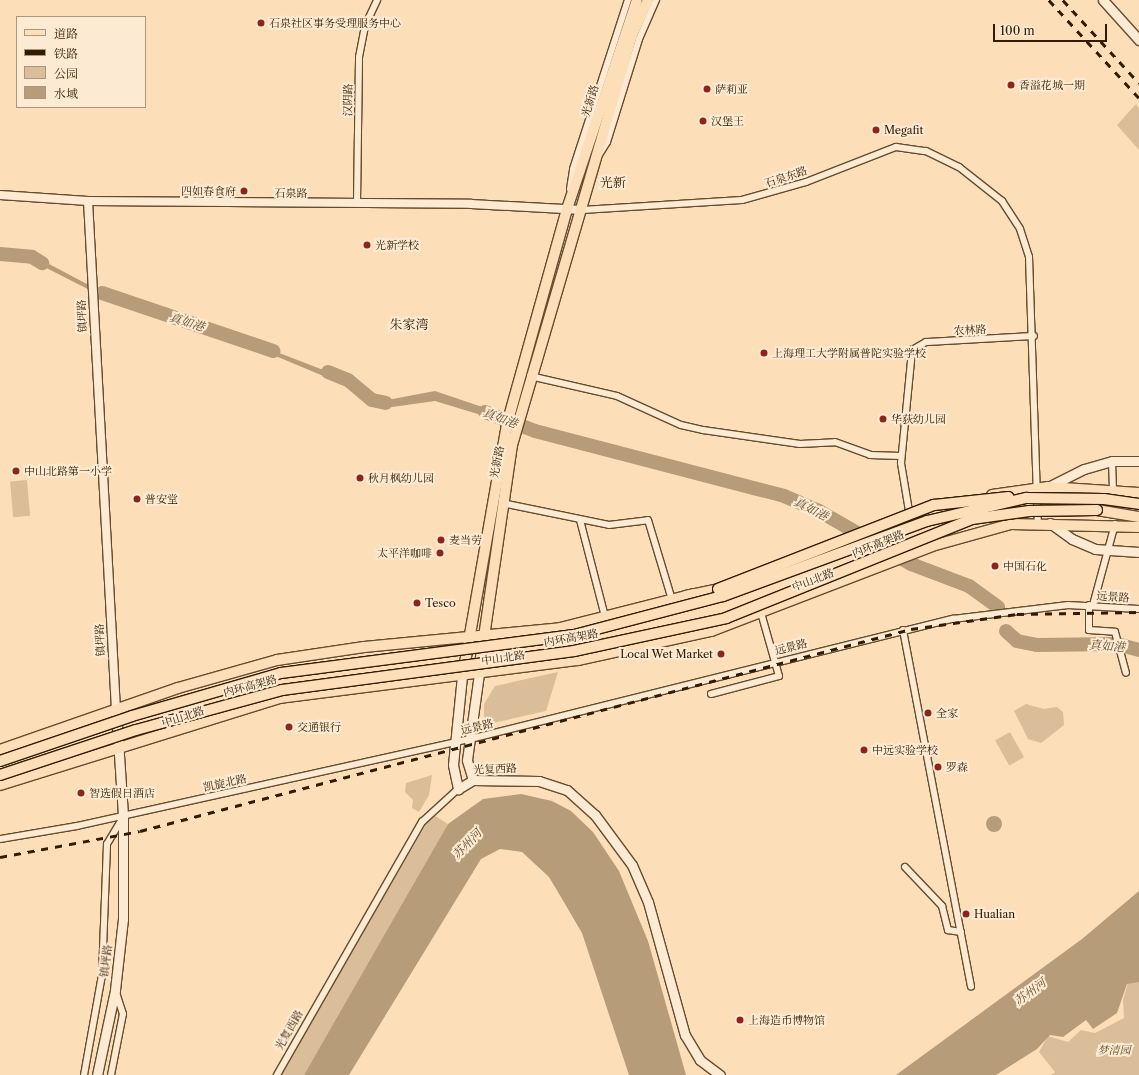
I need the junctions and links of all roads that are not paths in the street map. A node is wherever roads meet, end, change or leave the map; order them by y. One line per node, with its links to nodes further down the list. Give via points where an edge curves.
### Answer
1 (377, 0): 12 (street, 汉阴路, via 365,26 359,57)
2 (628, 0): 13 (street, 光新路, via 573,169)
3 (637, 0): 8 (main road, 光新路)
4 (648, 0): 8 (main road, 光新路)
5 (656, 0): 9 (street, 光新路, via 639,39 607,142)
6 (1103, 0): 7 (main road)
7 (1139, 40)
8 (603, 117): 9 (main road, 光新路); 13 (main road, 光新路)
9 (597, 158): 14 (main road, 光新路)
10 (0, 195): 11 (street, 石泉路)
11 (88, 201): 12 (street, 石泉路); 50 (street, 镇坪路)
12 (357, 203): 13 (street, 石泉路)
13 (567, 209): 14 (street, 石泉路); 17 (main road, 光新路)
14 (582, 210): 15 (street, 石泉东路, via 742,200 799,185 896,147 937,155 982,183 1013,216 1026,245); 16 (main road, 光新路)
15 (1034, 336): 18 (street, 农林路, via 926,342 915,346 910,354 910,391); 21 (street)
16 (530, 376): 17 (main road, 光新路); 18 (street, via 617,396 681,425 702,430 800,444 835,442 870,455)
17 (522, 388): 25 (main road, 光新路); 44 (main road, 光新路, via 507,424)
18 (901, 456): 29 (street, 农林路)
19 (1112, 461): 20 (main road); 22 (street); 23 (main road)
20 (1139, 461)
21 (1037, 488): 23 (main road); 29 (main road, via 973,499); 31 (street)
22 (1113, 489): 23 (main road); 24 (main road)
23 (1047, 491): 26 (main road, 内环高架路, bridge); 36 (main road, bridge, via 934,505 718,590); 55 (main road, 内环高架路, bridge, via 927,521 723,596 574,635 281,673 132,716)
24 (1139, 493)
25 (502, 503): 28 (street); 43 (main road, 光新路)
26 (1139, 504)
27 (1139, 517): 56 (main road, 内环高架路, bridge, via 1097,510 1029,511 972,520 726,618 574,651 282,690 136,730)
28 (580, 520): 37 (street, via 609,525 648,520); 41 (street)
29 (910, 520): 36 (main road)
30 (1049, 522): 31 (main road, 中山北路); 32 (main road, 中山北路); 34 (main road, via 1081,544)
31 (1038, 523): 40 (main road, 中山北路, via 1011,524 932,546)
32 (1115, 524): 33 (main road, 中山北路); 34 (street)
33 (1139, 527)
34 (1108, 551): 35 (main road); 38 (street)
35 (1139, 552)
36 (686, 596): 37 (main road)
37 (672, 600): 41 (main road)
38 (1091, 605): 39 (street, 远景路); 42 (street, 远景路, via 953,619); 46 (street, via 1089,630 1115,632)
39 (1139, 609)
40 (761, 614): 45 (street); 47 (main road, 中山北路, via 711,631 578,660)
41 (605, 617): 43 (main road, via 560,628)
42 (903, 630): 45 (street, 远景路); 63 (street)
43 (484, 635): 44 (main road); 47 (main road, 光新路)
44 (472, 636): 48 (main road, 光新路); 50 (main road, via 364,646 277,660 178,688)
45 (776, 661): 49 (street, via 779,676); 51 (street, 远景路)
46 (1126, 673)
47 (479, 674): 48 (main road, 中山北路); 51 (main road, 光新路)
48 (462, 676): 52 (main road, 光新路); 54 (main road, 中山北路, via 280,698)
49 (711, 694)
50 (116, 709): 53 (main road); 54 (main road, 镇坪路)
51 (470, 739): 52 (street, 远景路); 57 (main road, 光新路, via 467,760)
52 (454, 742): 59 (main road, 光新路, via 453,765); 60 (street, 凯旋北路)
53 (0, 750)
54 (119, 750): 58 (main road, 中山北路); 60 (main road, 镇坪路)
55 (0, 761)
56 (0, 775)
57 (473, 780): 59 (main road, 光复西路); 70 (main road, 光复西路, via 539,781 567,790 595,815 632,865 648,902 685,1035 700,1060)
58 (0, 785)
59 (458, 789): 69 (street, 光复西路, via 422,822)
60 (123, 815): 61 (street, 凯旋北路); 65 (main road, 镇坪路, via 123,919); 66 (street, via 107,844 102,975)
61 (0, 839)
62 (905, 867): 63 (street, via 942,906 948,930)
63 (961, 932): 64 (street)
64 (971, 986)
65 (115, 990): 67 (main road, 镇坪路); 68 (street, via 124,1014)
66 (84, 1075)
67 (97, 1075)
68 (111, 1075)
69 (277, 1075)
70 (720, 1075)

